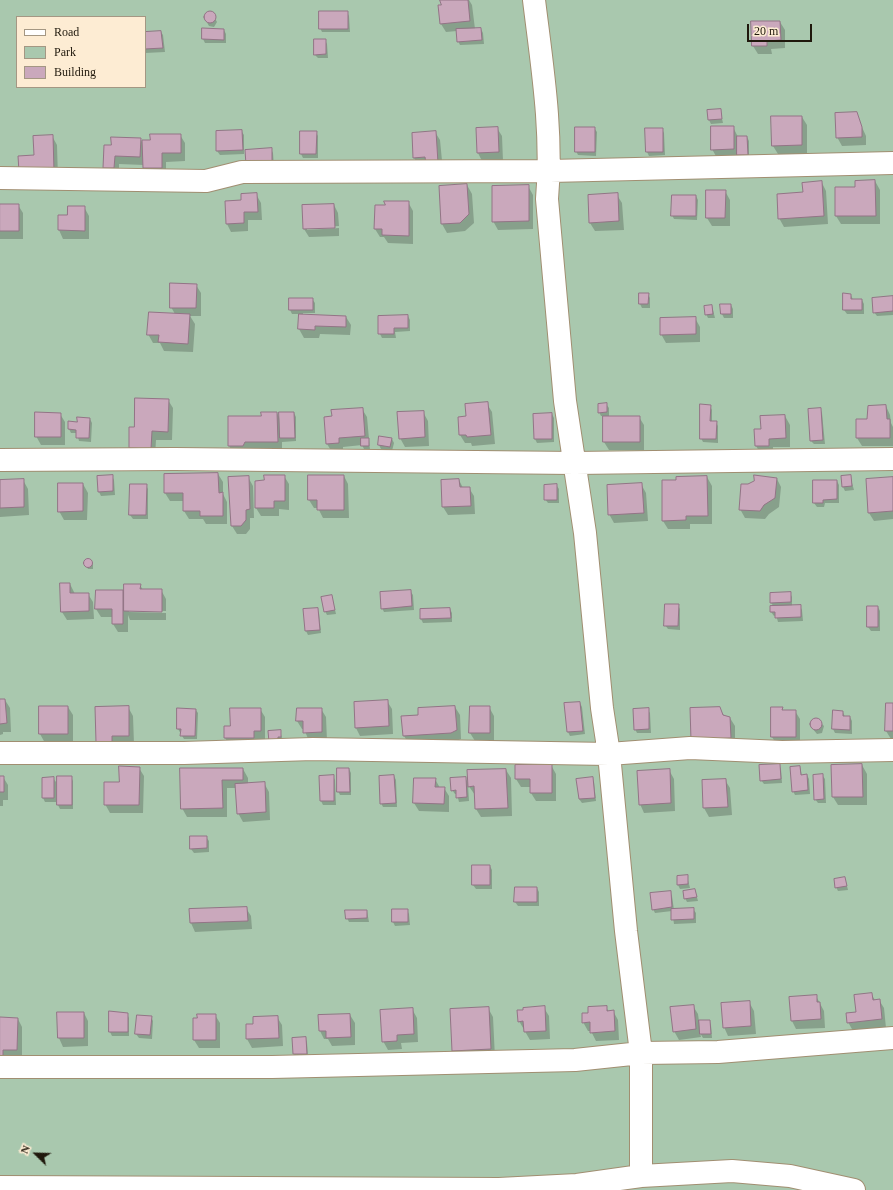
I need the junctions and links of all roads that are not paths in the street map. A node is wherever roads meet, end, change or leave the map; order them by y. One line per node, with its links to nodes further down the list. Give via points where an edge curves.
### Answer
1 (534, 0): 3 (street, via 548,116)
2 (893, 163): 3 (street)
3 (550, 171): 4 (street, via 242,172 206,181); 7 (street, via 548,206 565,401)
4 (0, 178)
5 (0, 460): 7 (street)
6 (893, 460): 7 (street)
7 (575, 463): 10 (street)
8 (893, 750): 10 (street, via 782,752 690,748)
9 (0, 753): 10 (street, via 184,753 313,749)
10 (609, 754): 12 (street)
11 (893, 1038): 12 (street, via 718,1052)
12 (641, 1053): 13 (street, via 575,1060 296,1067); 14 (street)
13 (0, 1067)
14 (640, 1176): 15 (street, via 577,1185 499,1189); 16 (street, via 732,1171 790,1176)
15 (0, 1187)
16 (854, 1190)

